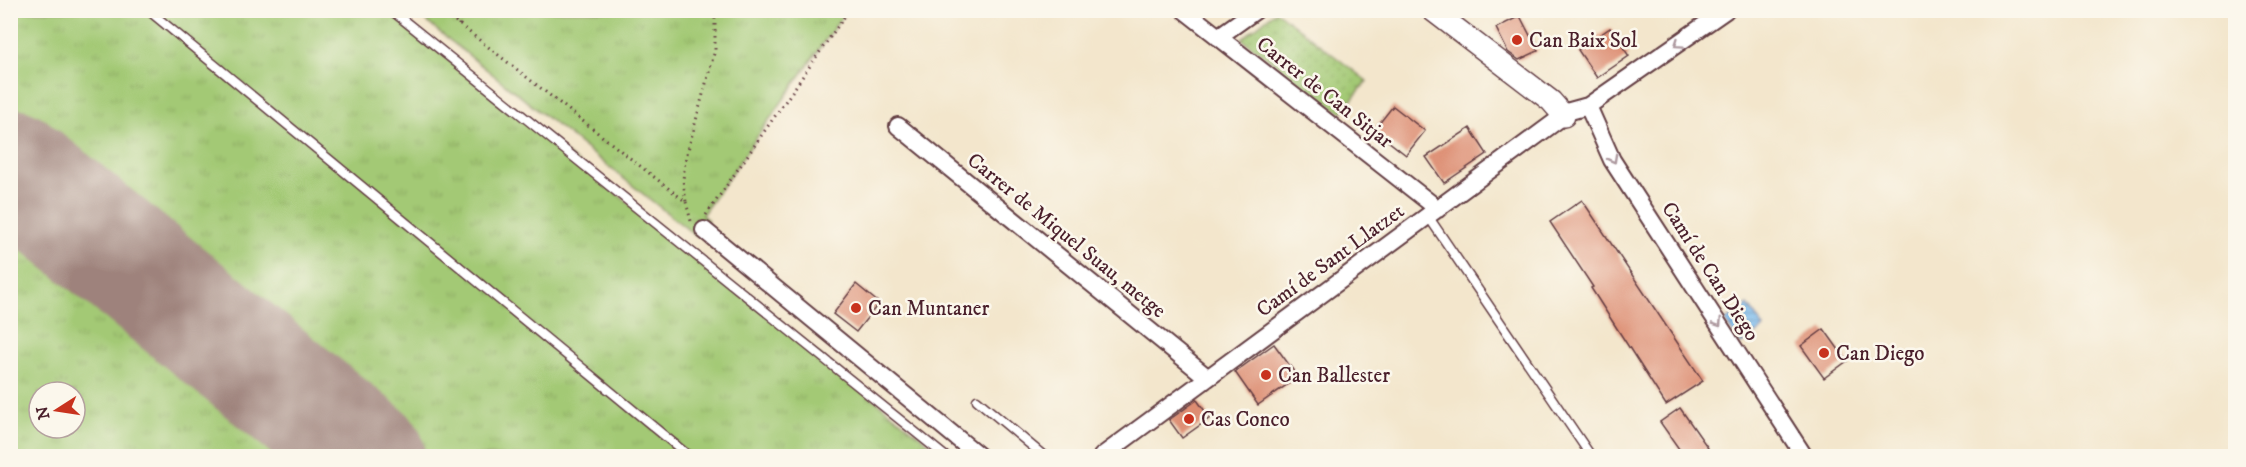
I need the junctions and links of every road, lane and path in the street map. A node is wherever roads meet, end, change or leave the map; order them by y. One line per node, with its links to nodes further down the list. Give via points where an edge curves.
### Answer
1 (148, 10): 20 (lane)
2 (391, 10): 21 (lane)
3 (441, 10): 11 (path)
4 (460, 10): 11 (path)
5 (715, 10): 11 (path, via 715,50 685,161 686,202)
6 (849, 10): 17 (path, via 706,215 711,220)
7 (1184, 10): 12 (street, Carrer de Can Sitjar)
8 (1256, 10): 12 (street)
9 (1432, 10): 14 (street, via 1551,101)
10 (1726, 10): 13 (street, Camí de Sant Llatzet, one-way to 13)
11 (459, 25)
12 (1218, 37): 16 (street, Carrer de Can Sitjar)
13 (1588, 106): 14 (street, Camí de Sant Llatzet); 26 (street, Camí de Can Diego, one-way to 26, via 1612,160)
14 (1564, 116): 16 (street, Camí de Sant Llatzet)
15 (898, 126): 18 (street, Carrer de Miquel Suau, metge)
16 (1433, 212): 18 (street, Camí de Sant Llatzet); 25 (lane)
17 (704, 230): 22 (street)
18 (1208, 378): 24 (street, Camí de Sant Llatzet)
19 (977, 400): 23 (lane)
20 (689, 456)
21 (945, 456)
22 (979, 456)
23 (1044, 456)
24 (1102, 456)
25 (1591, 456)
26 (1804, 456)

